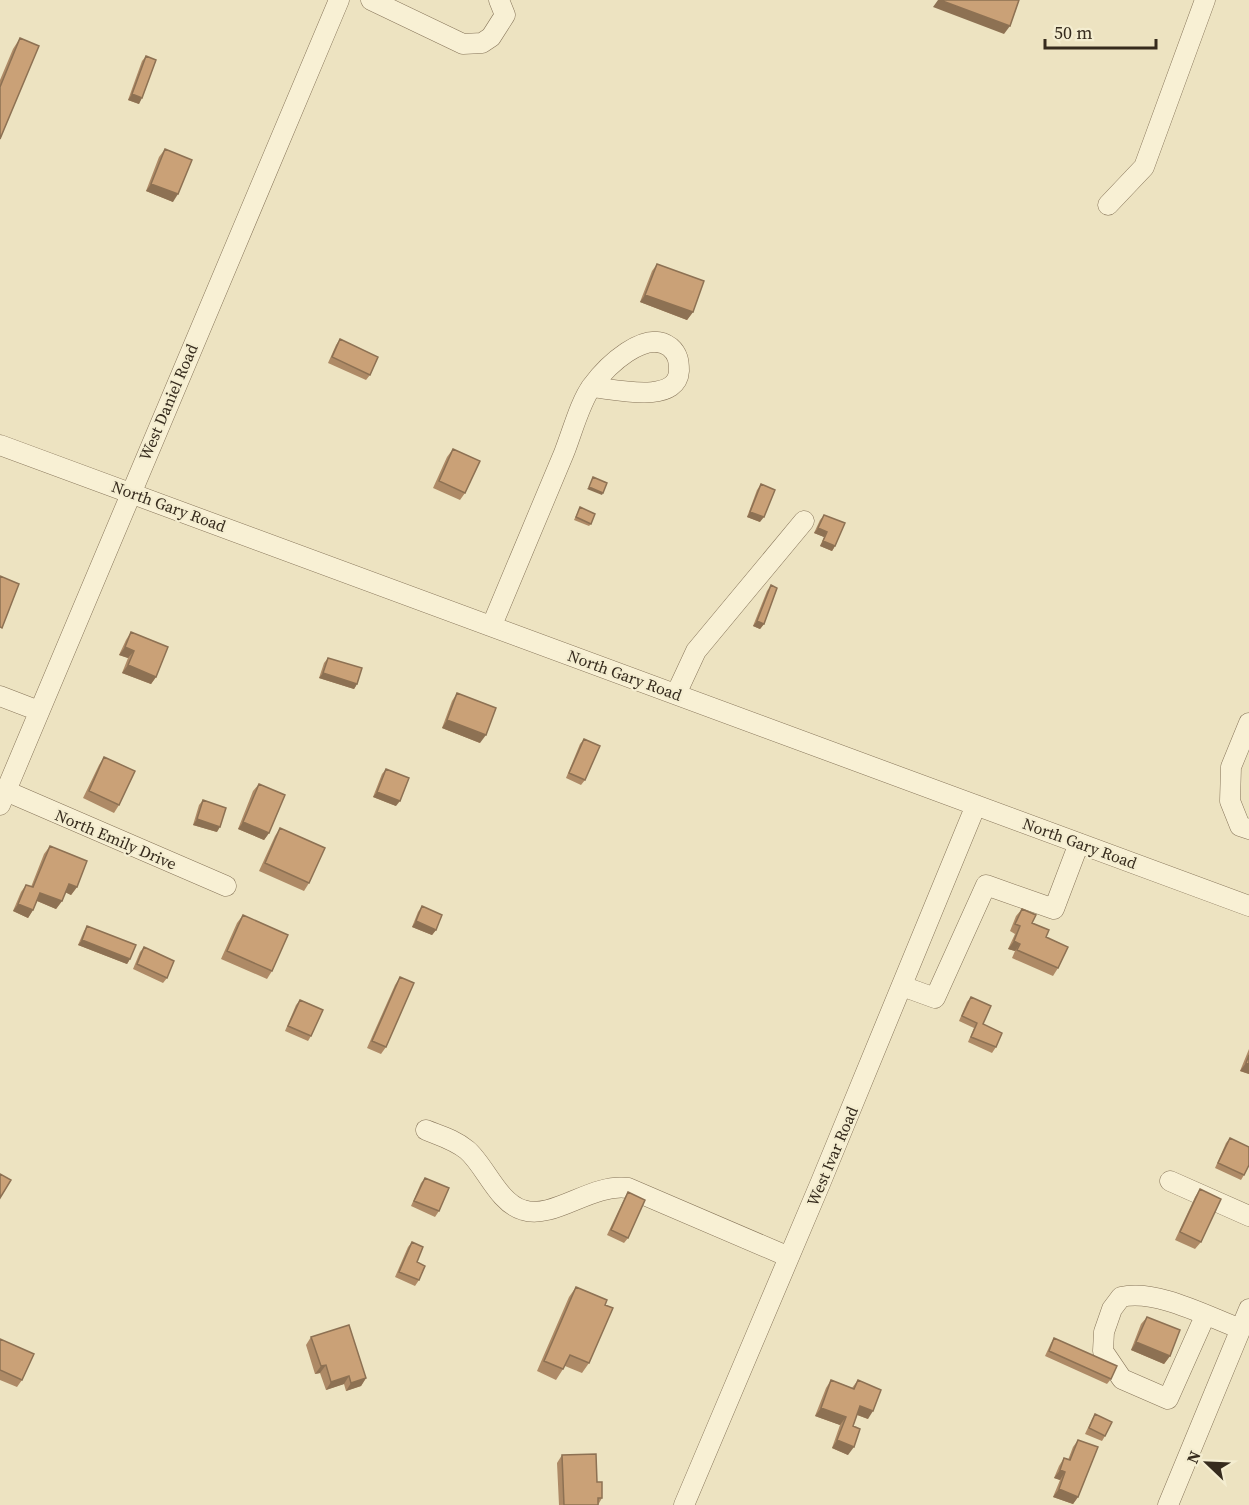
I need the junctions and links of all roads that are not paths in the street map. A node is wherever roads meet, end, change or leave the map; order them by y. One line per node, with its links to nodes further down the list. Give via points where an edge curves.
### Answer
1 (339, 0): 8 (street, West Daniel Road)
2 (371, 0): 3 (street, via 464,45 482,43 491,37 504,15)
3 (499, 0)
4 (1205, 0): 5 (street, via 1144,167)
5 (1108, 204)
6 (591, 387): 10 (street)
7 (0, 445): 8 (street, North Gary Road)
8 (131, 491): 10 (street, North Gary Road); 13 (street, West Daniel Road)
9 (804, 521): 11 (street, via 696,651)
10 (492, 625): 11 (street, North Gary Road)
11 (676, 694): 16 (street, North Gary Road)
12 (0, 696): 13 (street)
13 (39, 711): 15 (street, West Daniel Road)
14 (1249, 723): 17 (street, via 1232,767 1230,801 1240,826)
15 (3, 798): 19 (street, North Emily Drive)
16 (976, 805): 18 (street, North Gary Road); 21 (street, West Ivar Road)
17 (1249, 829)
18 (1080, 843): 20 (street, North Gary Road); 21 (street, via 1054,909 986,885 935,998)
19 (226, 886)
20 (1248, 902)
21 (902, 986): 25 (street, West Ivar Road)
22 (426, 1130): 25 (street, via 469,1151 488,1179 520,1210 539,1213 595,1191 615,1186 628,1188)
23 (1170, 1181): 24 (street)
24 (1249, 1216)
25 (789, 1257): 29 (street, West Ivar Road)
26 (1249, 1309): 28 (street)
27 (1205, 1316): 27 (street, via 1168,1399 1122,1379 1103,1351 1104,1332 1121,1297 1154,1297); 28 (street)
28 (1241, 1329): 30 (street)
29 (684, 1505)
30 (1167, 1505)

